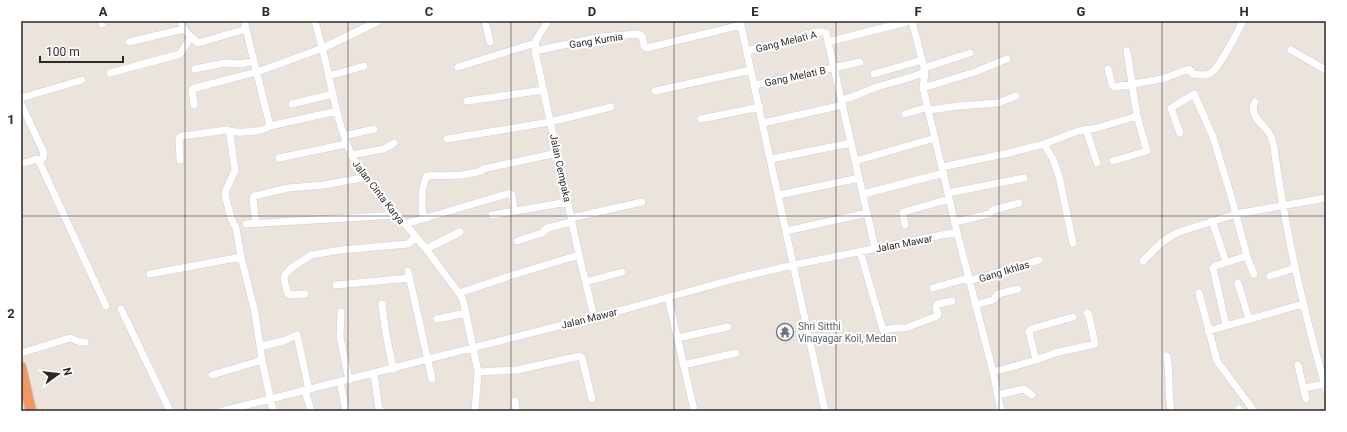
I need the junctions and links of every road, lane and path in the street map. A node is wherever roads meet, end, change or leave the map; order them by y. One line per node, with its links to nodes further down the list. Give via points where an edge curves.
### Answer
1 (181, 21): 10 (street)
2 (244, 21): 11 (street)
3 (315, 21): 17 (street, Jalan Cinta Karya)
4 (379, 21): 17 (street)
5 (485, 21): 14 (street)
6 (548, 21): 16 (street)
7 (911, 21): 15 (street); 23 (street)
8 (1243, 21): 39 (street, via 1221,61 1210,73 1194,74 1188,69 1162,79)
9 (741, 23): 16 (street, Gang Kurnia, via 647,48 642,36 638,34); 19 (street)
10 (184, 29): 12 (street); 13 (street)
11 (246, 29): 12 (street, via 198,43); 24 (street)
12 (191, 37): 35 (street, via 180,54)
13 (129, 42)
14 (490, 42)
15 (828, 42): 19 (street, Gang Melati A, via 825,32); 28 (street)
16 (535, 47): 27 (street); 42 (street, Jalan Cempaka)
17 (323, 48): 34 (street); 37 (street, Jalan Cinta Karya)
18 (1291, 50): 33 (street)
19 (747, 51): 31 (street)
20 (1127, 51): 39 (street)
21 (970, 53): 32 (street)
22 (1007, 59): 41 (street)
23 (922, 60): 32 (street); 36 (street)
24 (254, 61): 29 (street, via 240,64 224,63); 34 (street)
25 (860, 62): 28 (street, Gang Melati B)
26 (364, 66): 37 (street)
27 (458, 67)
28 (834, 68): 40 (street, Gang Melati B); 49 (street)
29 (195, 69)
30 (1108, 69): 39 (street, via 1113,86)
31 (751, 70): 40 (street); 43 (street)
32 (924, 70): 41 (street); 49 (street, via 902,82 877,87)
33 (1326, 70)
34 (257, 72): 51 (street, via 195,88 192,90); 62 (street)
35 (110, 73)
36 (874, 74)
37 (329, 76): 44 (street, Jalan Cinta Karya)
38 (82, 80): 46 (street)
39 (1132, 84): 58 (street)
40 (755, 85): 54 (street)
41 (923, 88): 55 (street)
42 (544, 90): 47 (street); 60 (street, Jalan Cempaka)
43 (655, 91)
44 (333, 94): 52 (street); 56 (street, Jalan Cinta Karya)
45 (1016, 96): 55 (street, via 998,103)
46 (21, 98)
47 (467, 101)
48 (1255, 102): 95 (street, via 1255,115 1274,145)
49 (842, 103): 61 (street); 71 (street)
50 (21, 104): 79 (street, via 44,153)
51 (194, 104)
52 (292, 104)
53 (611, 107): 60 (street)
54 (760, 107): 59 (street); 61 (street)
55 (928, 109): 57 (street); 68 (street)
56 (337, 111): 62 (street); 67 (street, Jalan Cinta Karya)
57 (905, 114)
58 (1137, 116): 64 (street); 81 (street, via 1147,151)
59 (701, 119)
60 (550, 122): 69 (street); 74 (street, Jalan Cempaka)
61 (763, 123): 78 (street)
62 (270, 126): 65 (street, via 263,130)
63 (374, 129): 67 (street)
64 (1086, 129): 73 (street); 82 (street)
65 (232, 132): 77 (street, via 227,130 182,136 179,138); 120 (street, via 230,135 235,171 225,195 236,228)
66 (1180, 133): 99 (street, via 1171,108 1194,94 1213,137)
67 (344, 136): 72 (street, Jalan Cinta Karya)
68 (935, 138): 80 (street); 84 (street)
69 (447, 139)
70 (394, 143): 75 (street, via 384,149)
71 (851, 143): 78 (street); 80 (street)
72 (346, 144): 75 (street, Jalan Cinta Karya); 76 (street)
73 (1044, 144): 84 (street); 114 (street, via 1059,176)
74 (558, 153): 92 (street, Jalan Cempaka); 101 (street, via 483,169 471,174 426,176 422,195)
75 (351, 155): 85 (street, Jalan Cinta Karya)
76 (279, 158)
77 (180, 160)
78 (771, 160): 89 (street)
79 (39, 161): 83 (street, via 37,159); 143 (street)
80 (855, 161): 86 (street)
81 (1113, 161)
82 (1097, 163)
83 (21, 164)
84 (943, 170): 88 (street); 90 (street)
85 (367, 177): 98 (street, Jalan Cinta Karya); 105 (street, via 324,186 288,188 254,196)
86 (859, 178): 88 (street); 89 (street)
87 (1024, 178): 90 (street)
88 (863, 194): 97 (street)
89 (779, 195): 109 (street)
90 (949, 196): 104 (street); 108 (street, via 904,212 902,214)
91 (1326, 198): 95 (street)
92 (568, 202): 96 (street); 102 (street, Jalan Cempaka)
93 (642, 202): 102 (street)
94 (1019, 203): 104 (street, via 993,210 989,214)
95 (1282, 205): 99 (street); 125 (street)
96 (514, 211): 100 (street); 101 (street, via 510,193)
97 (867, 213): 109 (street); 115 (street)
98 (398, 214): 105 (street); 107 (street, Jalan Cinta Karya)
99 (1236, 214): 103 (street); 119 (street)
100 (492, 215)
101 (424, 219): 107 (street)
102 (572, 220): 113 (street); 118 (street, Jalan Cempaka)
103 (1212, 221): 122 (street, via 1172,235); 123 (street)
104 (955, 222): 111 (street)
105 (256, 223): 106 (street)
106 (246, 224)
107 (405, 224): 112 (street, Jalan Cinta Karya)
108 (905, 225)
109 (786, 231): 124 (street)
110 (460, 232): 116 (street)
111 (957, 232): 115 (street, Jalan Mawar); 130 (street)
112 (416, 237): 116 (street, Jalan Cinta Karya); 138 (street, via 408,244 312,255 291,268 284,278 288,294)
113 (517, 241)
114 (1073, 243)
115 (875, 248): 117 (street, Jalan Mawar)
116 (426, 249): 136 (street, Jalan Cinta Karya)
117 (860, 252): 124 (street, Jalan Mawar); 140 (street, via 883,330 906,328 937,316 938,304)
118 (579, 255): 131 (street, Jalan Cempaka); 136 (street)
119 (1247, 256): 123 (street); 128 (street)
120 (241, 257): 127 (street); 158 (street)
121 (1039, 260): 130 (street, Gang Ikhlas)
122 (1143, 261)
123 (1226, 262): 153 (street, via 1213,268)
124 (794, 265): 139 (street, Jalan Mawar); 197 (street)
125 (1295, 268): 129 (street); 142 (street)
126 (622, 272): 131 (street)
127 (150, 274)
128 (1254, 274)
129 (1270, 276)
130 (968, 280): 134 (street, Gang Ikhlas); 144 (street)
131 (586, 282): 149 (street, Jalan Cempaka)
132 (1238, 283): 152 (street)
133 (336, 285): 164 (street, via 409,274)
134 (933, 288)
135 (1018, 288): 144 (street, via 998,294 993,300)
136 (459, 293): 147 (street, Jalan Cinta Karya)
137 (1199, 293): 155 (street)
138 (304, 294)
139 (668, 297): 149 (street, Jalan Mawar); 156 (street)
140 (952, 301)
141 (382, 304): 169 (street)
142 (1303, 304): 152 (street); 177 (street)
143 (106, 306)
144 (975, 306): 171 (street)
145 (121, 309): 189 (street)
146 (341, 312): 175 (street, via 340,337)
147 (466, 313): 151 (street); 159 (street, Jalan Cinta Karya)
148 (1087, 313): 165 (street, via 1095,344)
149 (594, 317): 159 (street, Jalan Mawar)
150 (1073, 317): 165 (street, via 1030,330)
151 (437, 319)
152 (1249, 319): 153 (street)
153 (1226, 325): 155 (street)
154 (728, 327): 156 (street)
155 (1208, 331): 200 (street, via 1217,361)
156 (677, 338): 166 (street)
157 (85, 342): 160 (street, via 70,338)
158 (260, 347): 163 (street); 179 (street, via 297,335)
159 (474, 347): 164 (street, Jalan Mawar); 170 (street, Jalan Cinta Karya)
160 (21, 353)
161 (736, 353): 166 (street)
162 (1167, 356): 199 (street)
163 (262, 360): 173 (street); 183 (street)
164 (426, 360): 169 (street, Jalan Mawar); 174 (street)
165 (1036, 360): 171 (street)
166 (683, 365): 187 (street)
167 (1298, 365): 178 (street)
168 (21, 367): 188 (highway)
169 (393, 369): 172 (street, Jalan Mawar)
170 (478, 372): 184 (street, via 517,370 580,356); 195 (street, Jalan Cinta Karya)
171 (993, 372): 180 (street)
172 (374, 374): 175 (street, Jalan Mawar); 194 (street)
173 (212, 375)
174 (432, 379)
175 (349, 380): 176 (street, Jalan Mawar)
176 (340, 382): 179 (street, Jalan Mawar); 193 (street)
177 (1325, 386): 178 (street)
178 (1304, 388): 182 (street)
179 (307, 390): 183 (street, Jalan Mawar); 192 (street)
180 (997, 395): 181 (street, via 1024,389); 198 (street)
181 (1032, 395)
182 (1306, 398)
183 (270, 399): 190 (street, Jalan Mawar); 191 (street)
184 (592, 399)
185 (515, 401): 196 (street)
186 (390, 410): 194 (street)
187 (694, 410)
188 (31, 411)
189 (170, 411)
190 (223, 411)
191 (273, 411)
192 (311, 411)
193 (346, 411)
194 (381, 411)
195 (475, 411)
196 (516, 411)
197 (825, 411)
198 (1001, 411)
199 (1171, 411)
200 (1254, 411)

